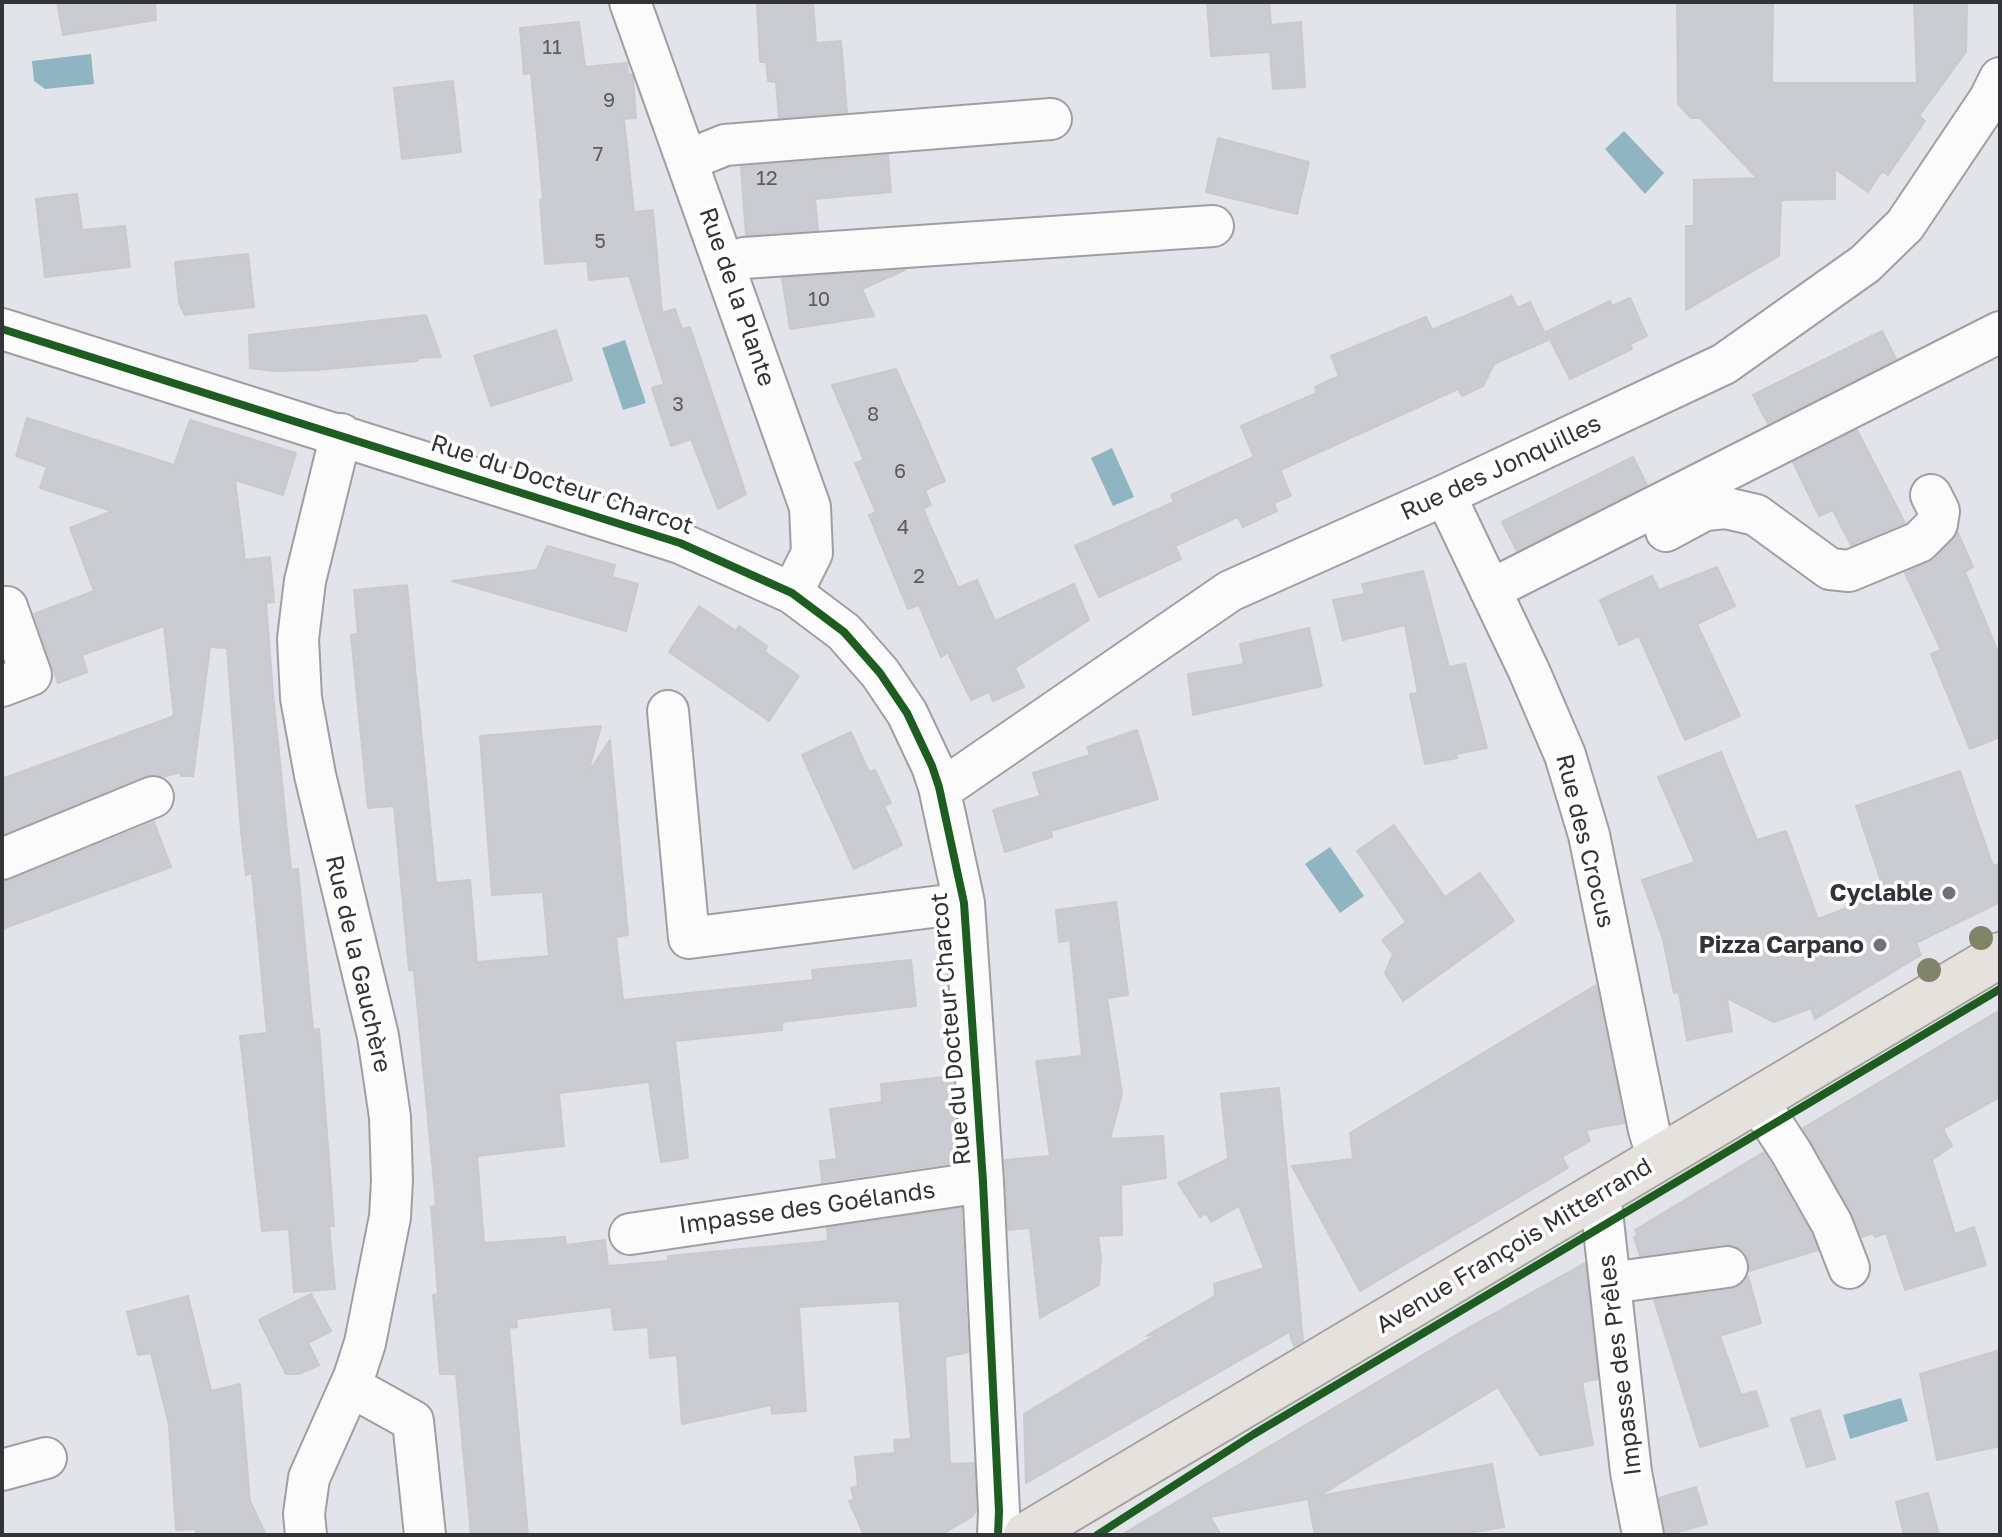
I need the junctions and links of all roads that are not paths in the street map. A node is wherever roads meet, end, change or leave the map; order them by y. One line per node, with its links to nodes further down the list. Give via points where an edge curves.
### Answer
1 (643, 4): 4 (street, Rue de la Plante)
2 (2000, 78): 10 (street, Rue des Jonquilles, via 1905,225 1865,264 1724,364)
3 (1051, 119): 4 (street, via 725,145)
4 (688, 160): 6 (street, Rue de la Plante)
5 (1213, 226): 6 (street, via 744,258)
6 (725, 265): 12 (street, Rue de la Plante, via 810,507 812,553)
7 (2, 329): 9 (street, Rue du Docteur Charcot)
8 (2000, 332): 13 (street)
9 (341, 434): 12 (street, Rue du Docteur Charcot, via 680,543); 30 (street, Rue de la Gauchère, via 305,581 298,639 301,698 315,775 378,1036 390,1117 390,1217 365,1343)
10 (1445, 495): 13 (street, Rue des Crocus); 17 (street, Rue des Jonquilles, via 1230,591)
11 (1931, 495): 13 (street, via 1939,511 1937,524 1919,542 1849,571 1830,569 1756,515 1726,508 1705,510)
12 (792, 593): 17 (street, Rue du Docteur Charcot, via 844,632 880,673 907,713)
13 (1496, 603): 23 (street, Rue des Crocus, via 1565,755 1589,835)
14 (7, 607): 15 (street, via 31,675)
15 (2, 686)
16 (668, 711): 20 (street, via 689,938)
17 (939, 787): 20 (street, Rue du Docteur Charcot)
18 (153, 797): 19 (street)
19 (2, 859)
20 (964, 903): 24 (street, Rue du Docteur Charcot)
21 (2000, 955): 22 (main road, Avenue François Mitterrand)
22 (1757, 1100): 23 (main road, Avenue François Mitterrand); 28 (street, via 1832,1224)
23 (1658, 1159): 25 (main road, Avenue François Mitterrand)
24 (983, 1182): 26 (street, Impasse des Goélands); 35 (street, Rue du Docteur Charcot)
25 (1600, 1194): 29 (street, Impasse des Prêles); 36 (main road, Avenue François Mitterrand)
26 (630, 1234)
27 (1727, 1267): 29 (street)
28 (1849, 1268)
29 (1610, 1283): 37 (street, Impasse des Prêles)
30 (350, 1386): 33 (street, Rue de la Gauchère, via 309,1478); 34 (street, via 413,1421)
31 (46, 1458): 32 (street)
32 (2, 1470)
33 (306, 1535)
34 (425, 1535)
35 (998, 1535)
36 (1026, 1535)
37 (1643, 1535)

